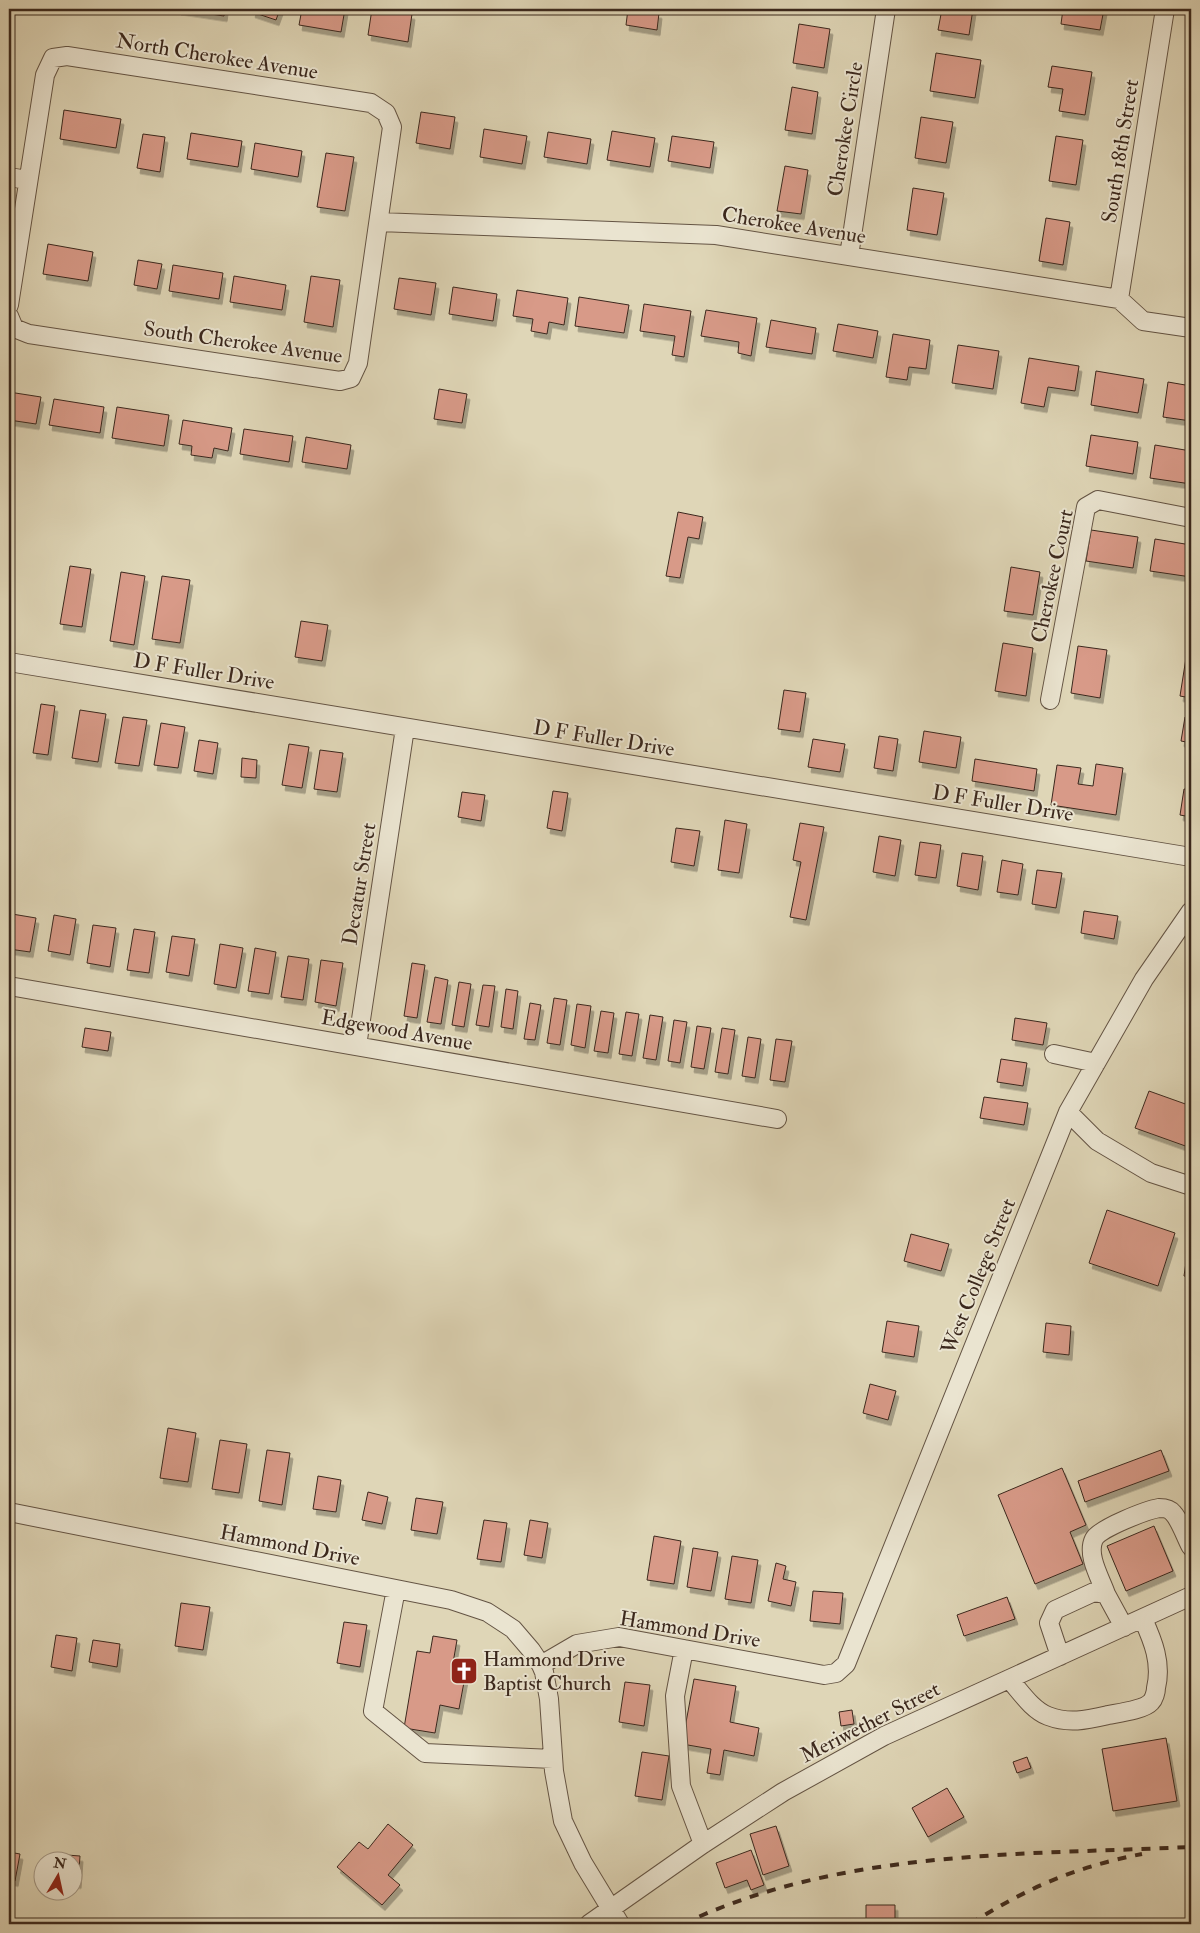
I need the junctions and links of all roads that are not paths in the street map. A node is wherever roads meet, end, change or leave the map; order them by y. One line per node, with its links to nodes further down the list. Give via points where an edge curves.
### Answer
1 (886, 9): 6 (street, Cherokee Circle)
2 (1165, 9): 7 (street, South 18th Street)
3 (9, 177): 4 (street)
4 (28, 180): 5 (street, North Cherokee Avenue, via 45,76 53,58 67,56 371,103 386,113 392,127); 8 (street)
5 (379, 222): 6 (street, Cherokee Avenue, via 716,235); 9 (street, South Cherokee Avenue, via 358,363 351,378 340,381 29,334 14,328)
6 (849, 256): 7 (street, Cherokee Avenue)
7 (1119, 299): 10 (street, via 1143,321)
8 (9, 305)
9 (9, 316)
10 (1191, 328)
11 (1191, 518): 13 (street, Cherokee Court, via 1098,500 1086,507)
12 (9, 662): 14 (street, D F Fuller Drive)
13 (1050, 700)
14 (405, 728): 15 (street, D F Fuller Drive); 18 (street, Decatur Street)
15 (1191, 857)
16 (1191, 911): 20 (street, West College Street, via 1144,979)
17 (9, 986): 18 (street, Edgewood Avenue)
18 (357, 1046): 22 (street, Edgewood Avenue)
19 (1054, 1054): 20 (street)
20 (1096, 1063): 21 (street, West College Street)
21 (1068, 1112): 23 (street, via 1097,1140 1143,1169); 34 (street, West College Street, via 846,1664)
22 (777, 1119)
23 (1191, 1186)
24 (9, 1512): 26 (street, Hammond Drive)
25 (1191, 1547): 27 (street, via 1173,1513 1166,1509 1147,1512 1101,1532 1094,1539 1092,1555)
26 (396, 1588): 33 (street, Hammond Drive, via 452,1600 487,1612 513,1629); 36 (street, via 374,1711 426,1753)
27 (1106, 1594): 30 (street); 32 (street, via 1094,1592 1055,1610 1049,1624)
28 (1191, 1596): 29 (street, Meriwether Street)
29 (1143, 1618): 30 (street, Meriwether Street); 35 (street, via 1152,1637 1159,1676 1151,1702 1141,1708 1078,1722 1046,1716)
30 (1124, 1627): 32 (street, Meriwether Street)
31 (684, 1649): 33 (street, Hammond Drive, via 619,1636 577,1644); 34 (street, Hammond Drive, via 824,1676); 37 (street, via 674,1696 680,1786)
32 (1060, 1656): 35 (street, Meriwether Street)
33 (541, 1665): 36 (street, Hammond Drive, via 549,1698)
34 (836, 1673)
35 (1009, 1679): 37 (street, Meriwether Street, via 884,1736 783,1792)
36 (553, 1759): 38 (street, Hammond Drive, via 563,1821)
37 (703, 1844): 38 (street, Meriwether Street)
38 (612, 1908): 39 (street, Meriwether Street); 40 (street, Hammond Drive)
39 (589, 1924)
40 (620, 1924)

